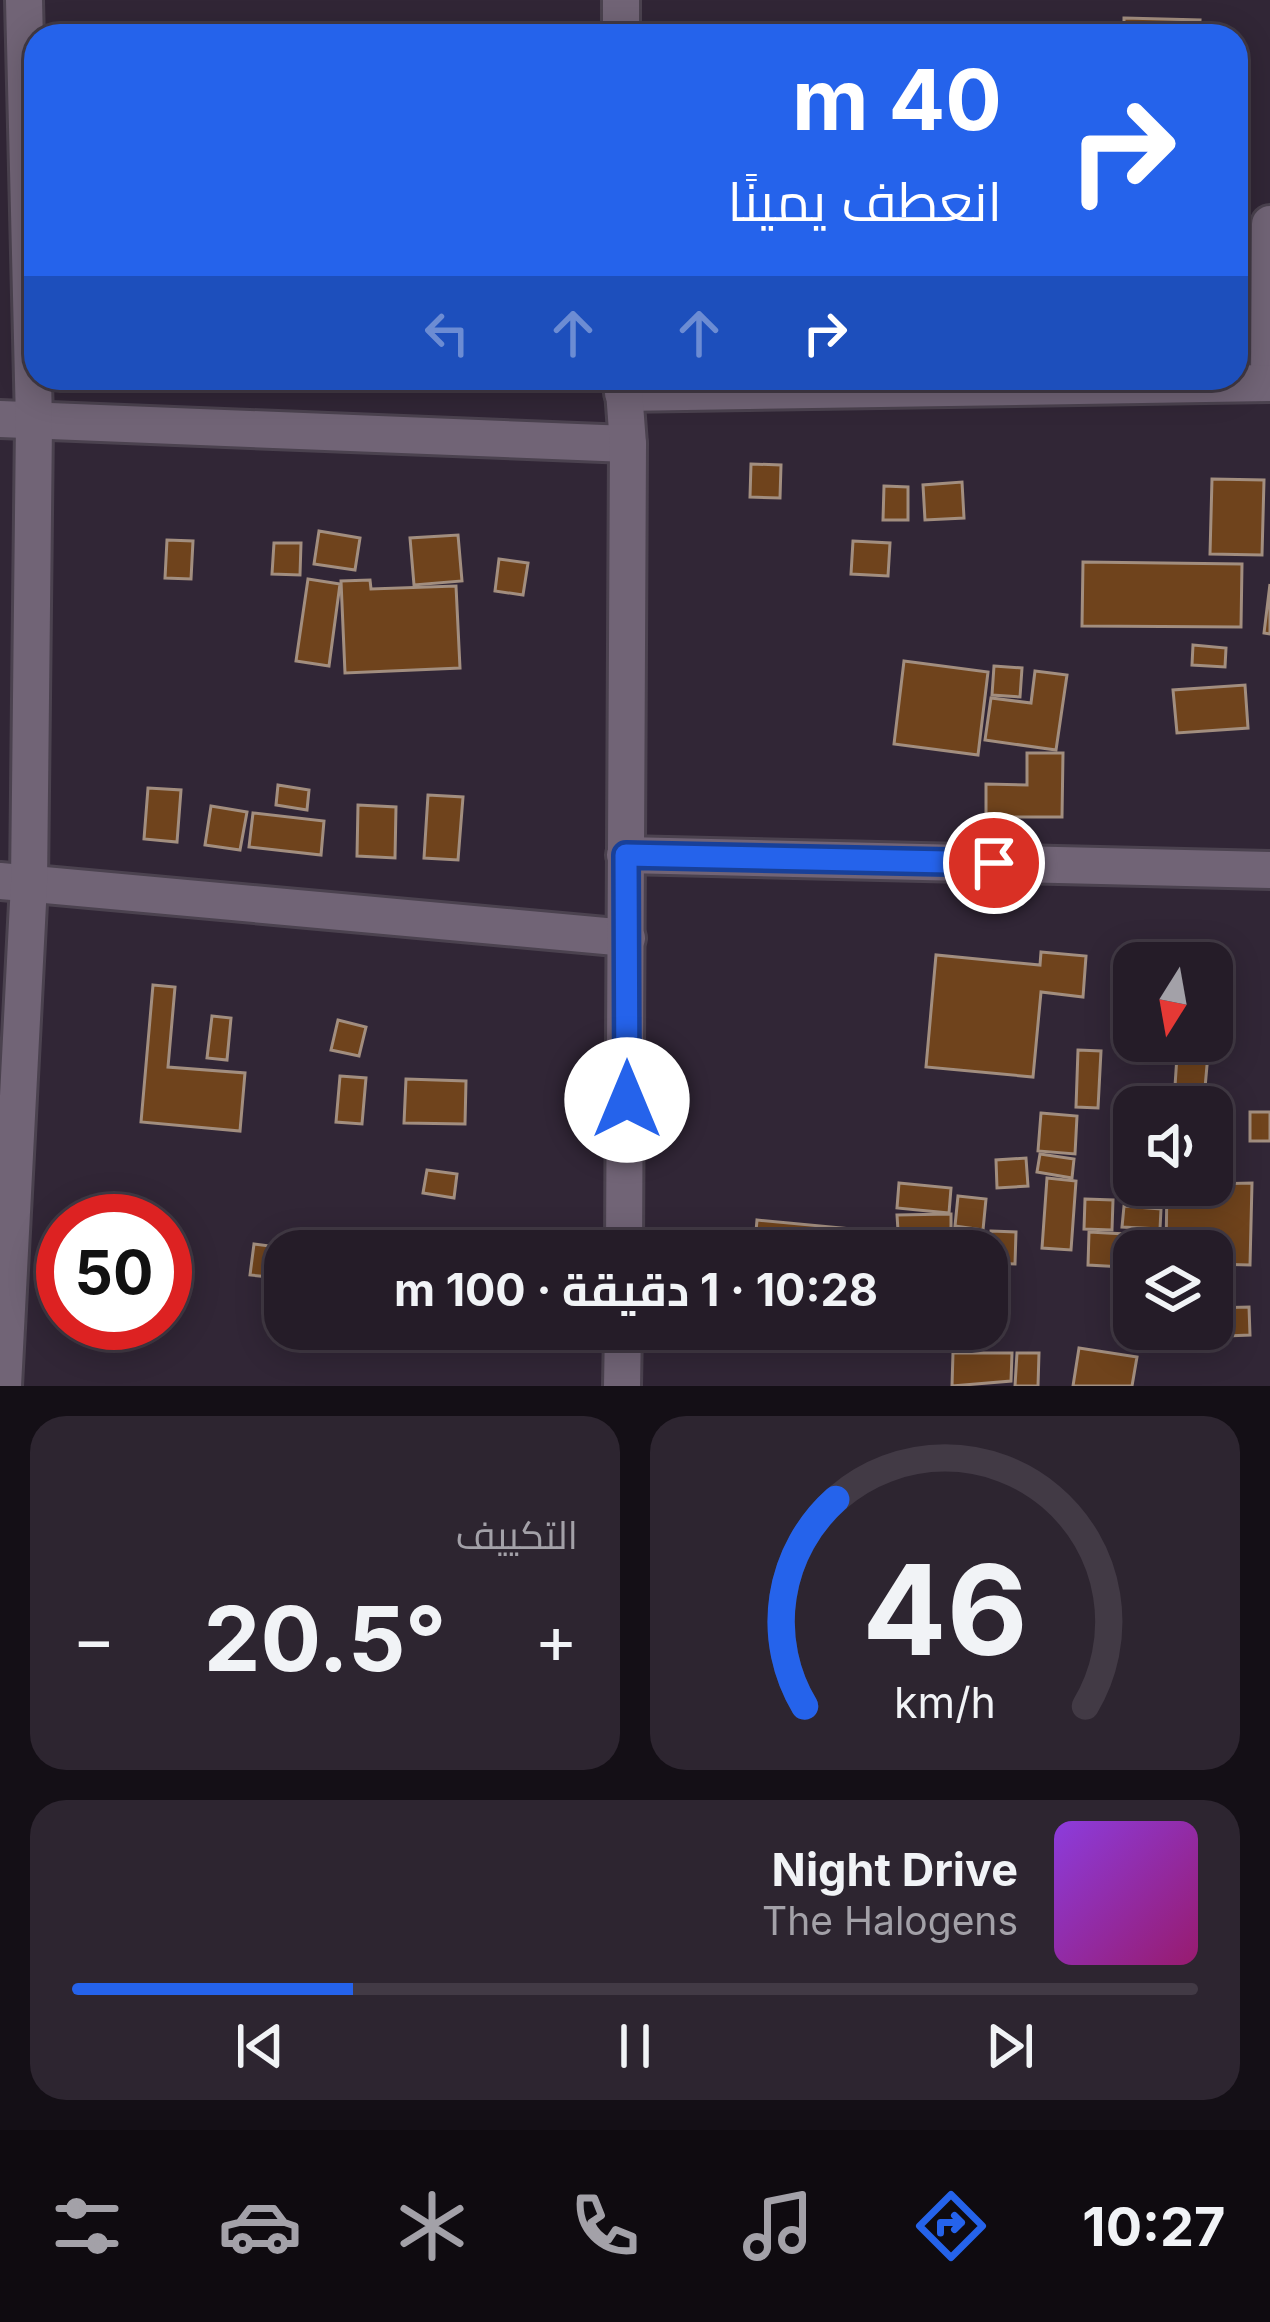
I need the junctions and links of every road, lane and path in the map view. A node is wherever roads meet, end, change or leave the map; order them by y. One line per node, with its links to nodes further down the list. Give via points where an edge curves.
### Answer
1 (24, 0): 5 (street)
2 (1270, 224): 3 (street)
3 (1270, 383)
4 (623, 390): 6 (street)
5 (17, 420): 6 (street); 9 (street)
6 (628, 444): 7 (street)
7 (626, 855): 8 (street); 10 (street)
8 (1270, 870)
9 (15, 883): 10 (street); 13 (street)
10 (627, 938): 11 (street)
11 (624, 1230)
12 (623, 1350): 14 (street)
13 (3, 1386)
14 (622, 1386)

